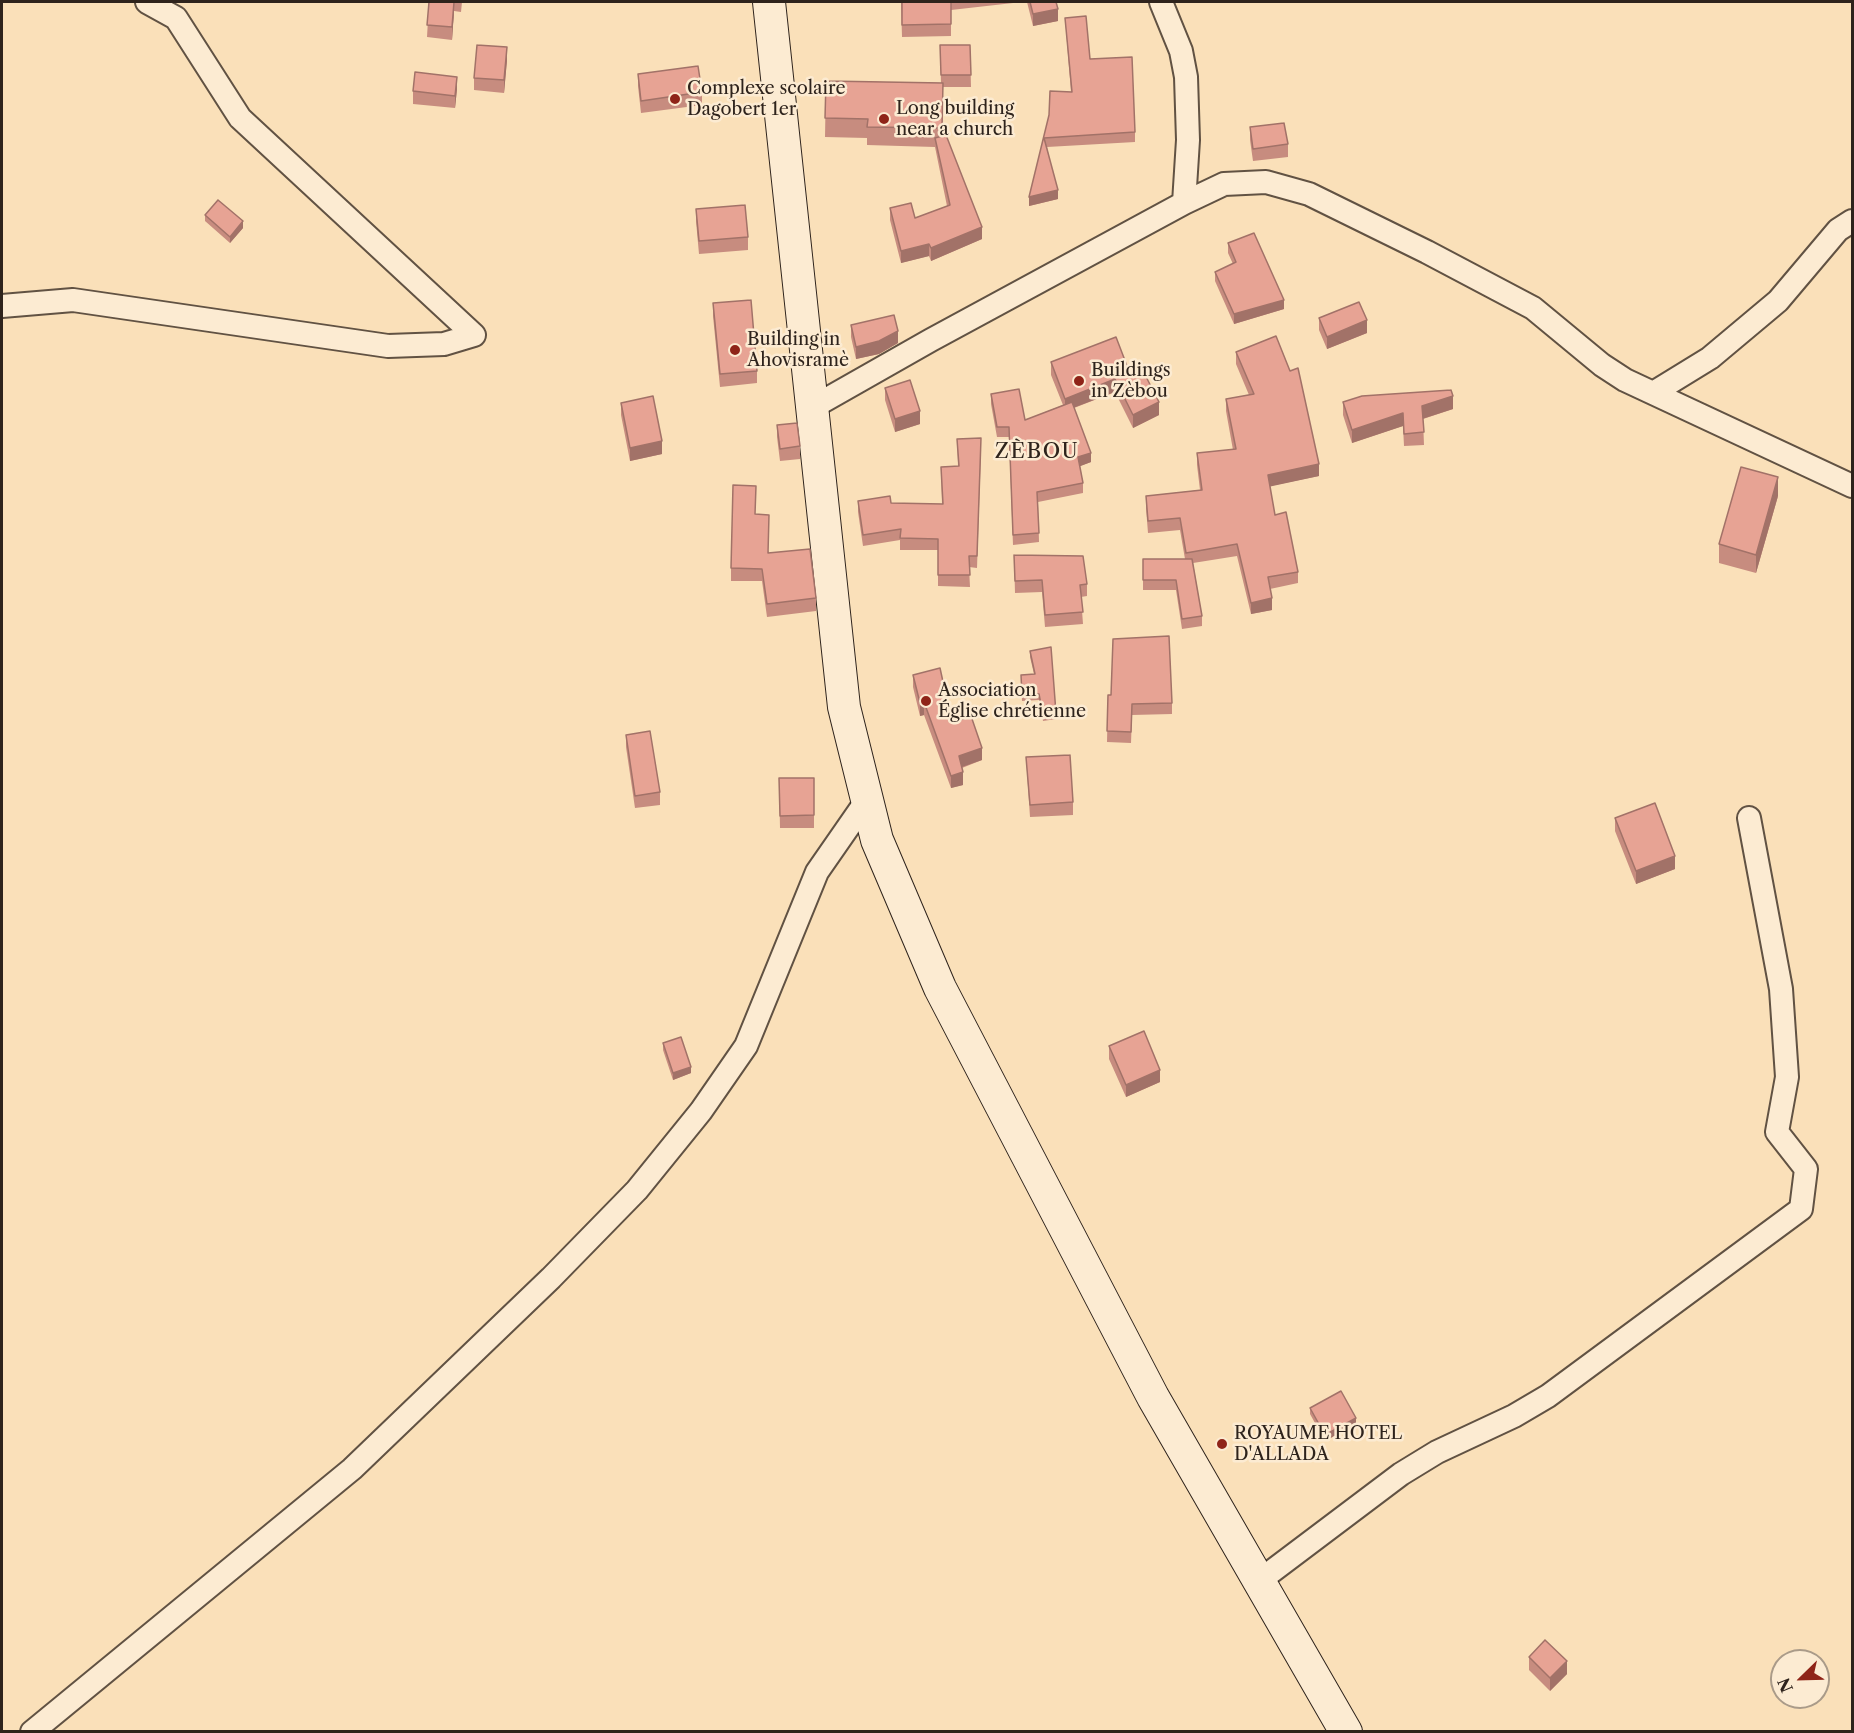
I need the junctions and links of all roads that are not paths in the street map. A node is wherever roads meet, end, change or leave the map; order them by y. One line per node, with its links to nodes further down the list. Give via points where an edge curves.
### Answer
1 (147, 2): 6 (street, via 176,18 240,118 474,335 444,344 388,346 73,300)
2 (770, 2): 8 (street)
3 (1161, 2): 4 (street, via 1181,51 1186,77)
4 (1184, 203): 7 (street, via 1224,184 1266,182 1309,194 1533,308 1602,365); 8 (street)
5 (1852, 221): 7 (street, via 1838,230 1778,301 1710,358)
6 (2, 306)
7 (1653, 393): 9 (street)
8 (813, 407): 10 (street, via 844,707)
9 (1852, 486)
10 (867, 800): 12 (street, via 877,840 940,988 1153,1397); 13 (street, via 817,872 746,1046 701,1111 637,1190 351,1469)
11 (1749, 818): 12 (street, via 1781,989 1787,1077 1777,1132 1806,1169 1800,1209 1548,1396 1401,1474)
12 (1259, 1581): 14 (street)
13 (32, 1731)
14 (1346, 1731)

